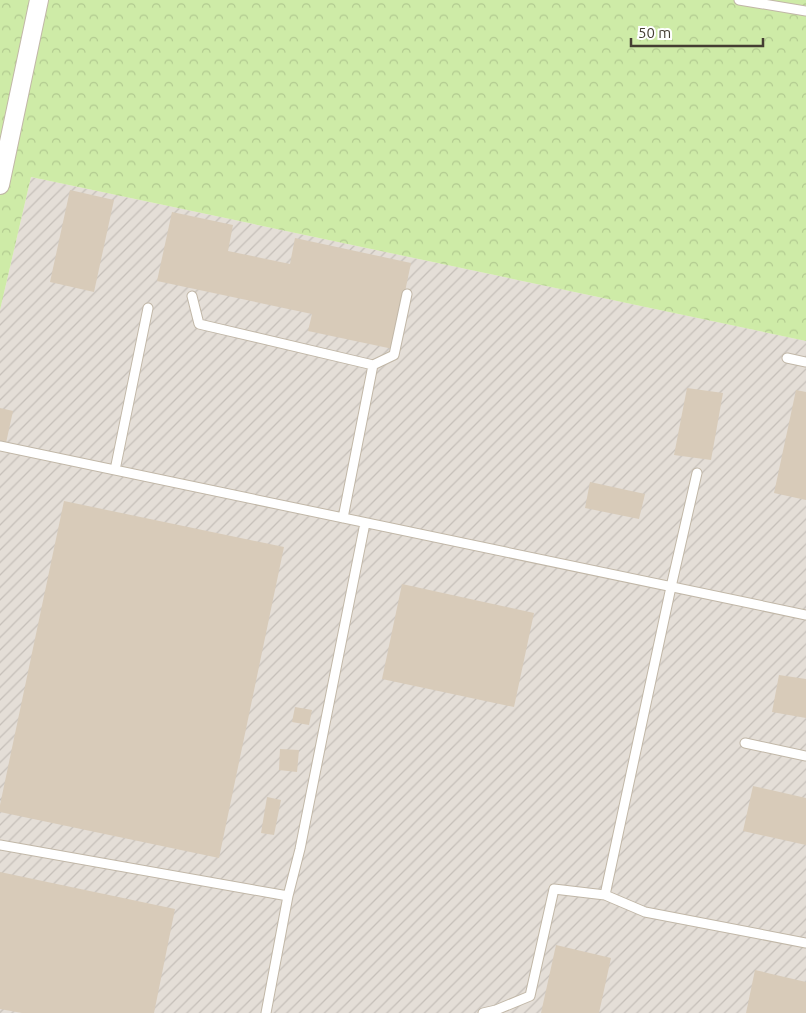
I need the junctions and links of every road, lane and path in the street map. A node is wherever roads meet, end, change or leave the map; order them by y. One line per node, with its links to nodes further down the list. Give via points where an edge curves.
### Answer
1 (39, 0): 4 (street)
2 (739, 0): 3 (lane)
3 (806, 11)
4 (0, 185)
5 (407, 294): 10 (lane, via 394,355)
6 (192, 296): 10 (lane, via 199,324)
7 (148, 308): 12 (lane)
8 (787, 358): 9 (lane)
9 (806, 362)
10 (373, 365): 14 (lane)
11 (0, 446): 12 (lane)
12 (115, 470): 14 (lane)
13 (697, 473): 16 (lane)
14 (343, 518): 15 (lane)
15 (365, 523): 16 (lane); 22 (lane)
16 (671, 587): 17 (lane); 21 (lane)
17 (806, 615)
18 (745, 743): 19 (lane)
19 (806, 756)
20 (0, 845): 22 (lane)
21 (605, 895): 23 (lane, via 644,912); 25 (lane, via 554,889 530,996)
22 (288, 896): 24 (lane)
23 (806, 943)
24 (266, 1013)
25 (483, 1013)

